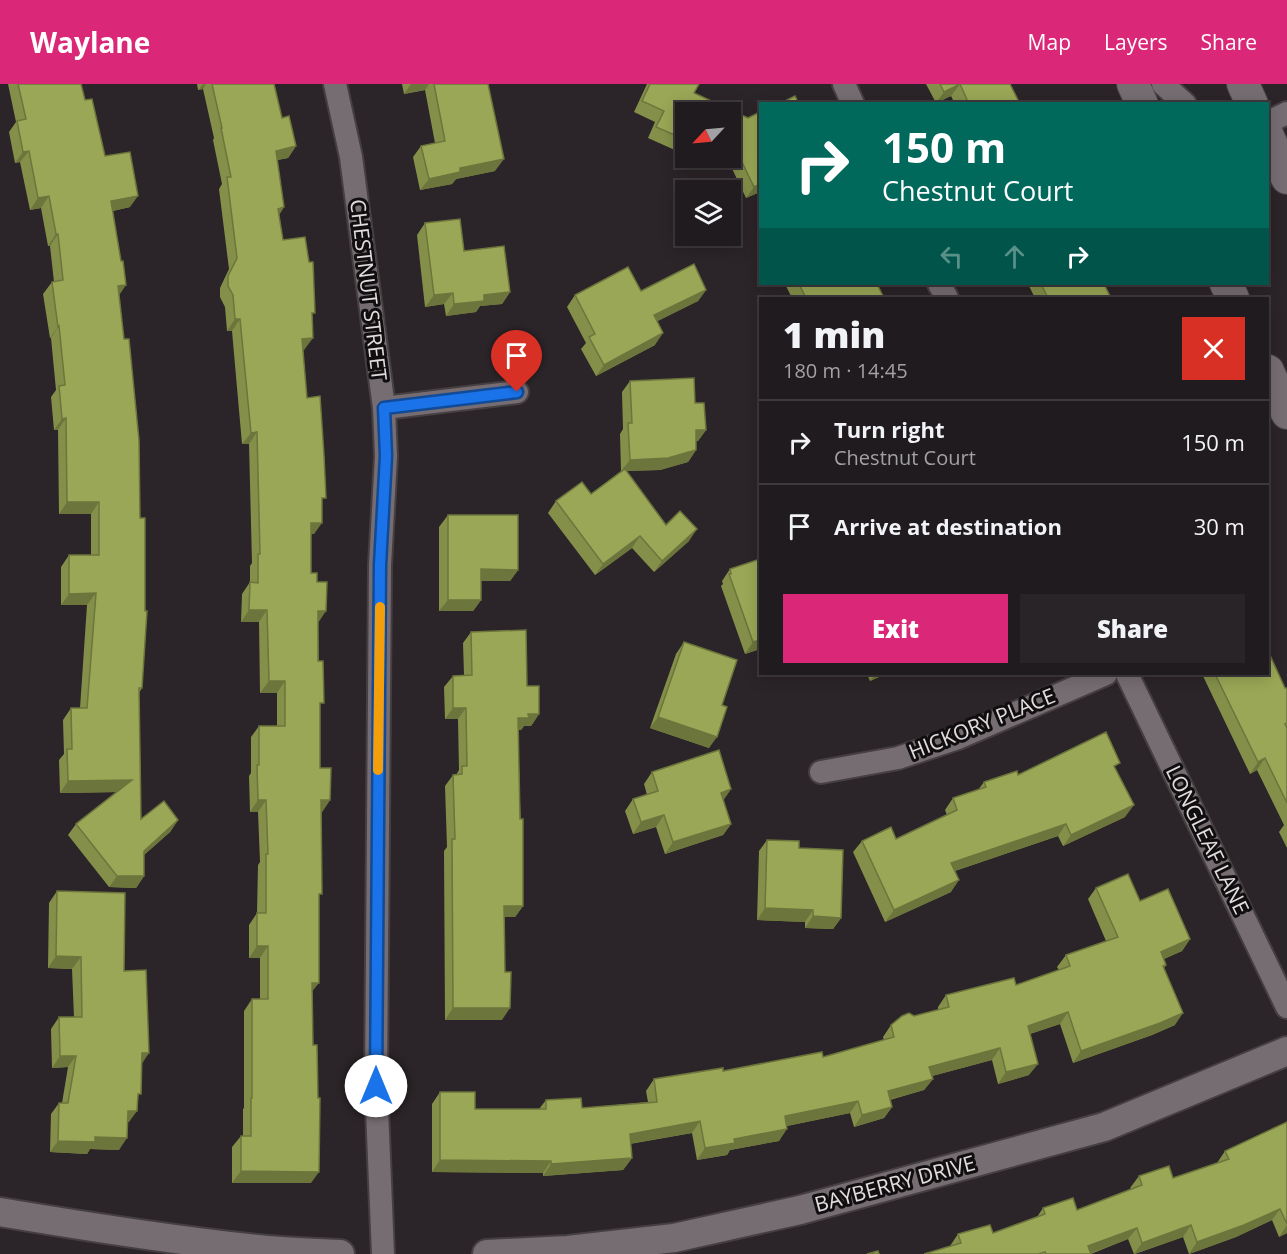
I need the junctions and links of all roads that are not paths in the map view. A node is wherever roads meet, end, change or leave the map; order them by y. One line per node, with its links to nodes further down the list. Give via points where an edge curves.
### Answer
1 (335, 84): 16 (street, CHESTNUT STREET, via 351,157)
2 (844, 84): 6 (street)
3 (1133, 84): 7 (main road)
4 (1163, 84): 8 (street)
5 (1243, 84): 9 (main road)
6 (852, 102)
7 (1141, 102)
8 (1183, 102)
9 (1251, 102)
10 (1287, 113): 11 (street)
11 (1269, 122)
12 (1269, 138): 13 (main road)
13 (1287, 178)
14 (1269, 373): 17 (main road)
15 (517, 392): 16 (street)
16 (384, 408): 25 (street, CHESTNUT STREET, via 376,1086)
17 (1287, 413)
18 (1104, 675): 20 (street, HICKORY PLACE, via 958,738 898,758)
19 (1127, 675): 21 (street, LONGLEAF LANE)
20 (821, 772)
21 (1287, 1007)
22 (1287, 1051): 26 (street, BAYBERRY DRIVE, via 1104,1127 800,1210 674,1239)
23 (0, 1212): 24 (street, via 175,1239)
24 (340, 1254)
25 (383, 1254)
26 (487, 1254)

